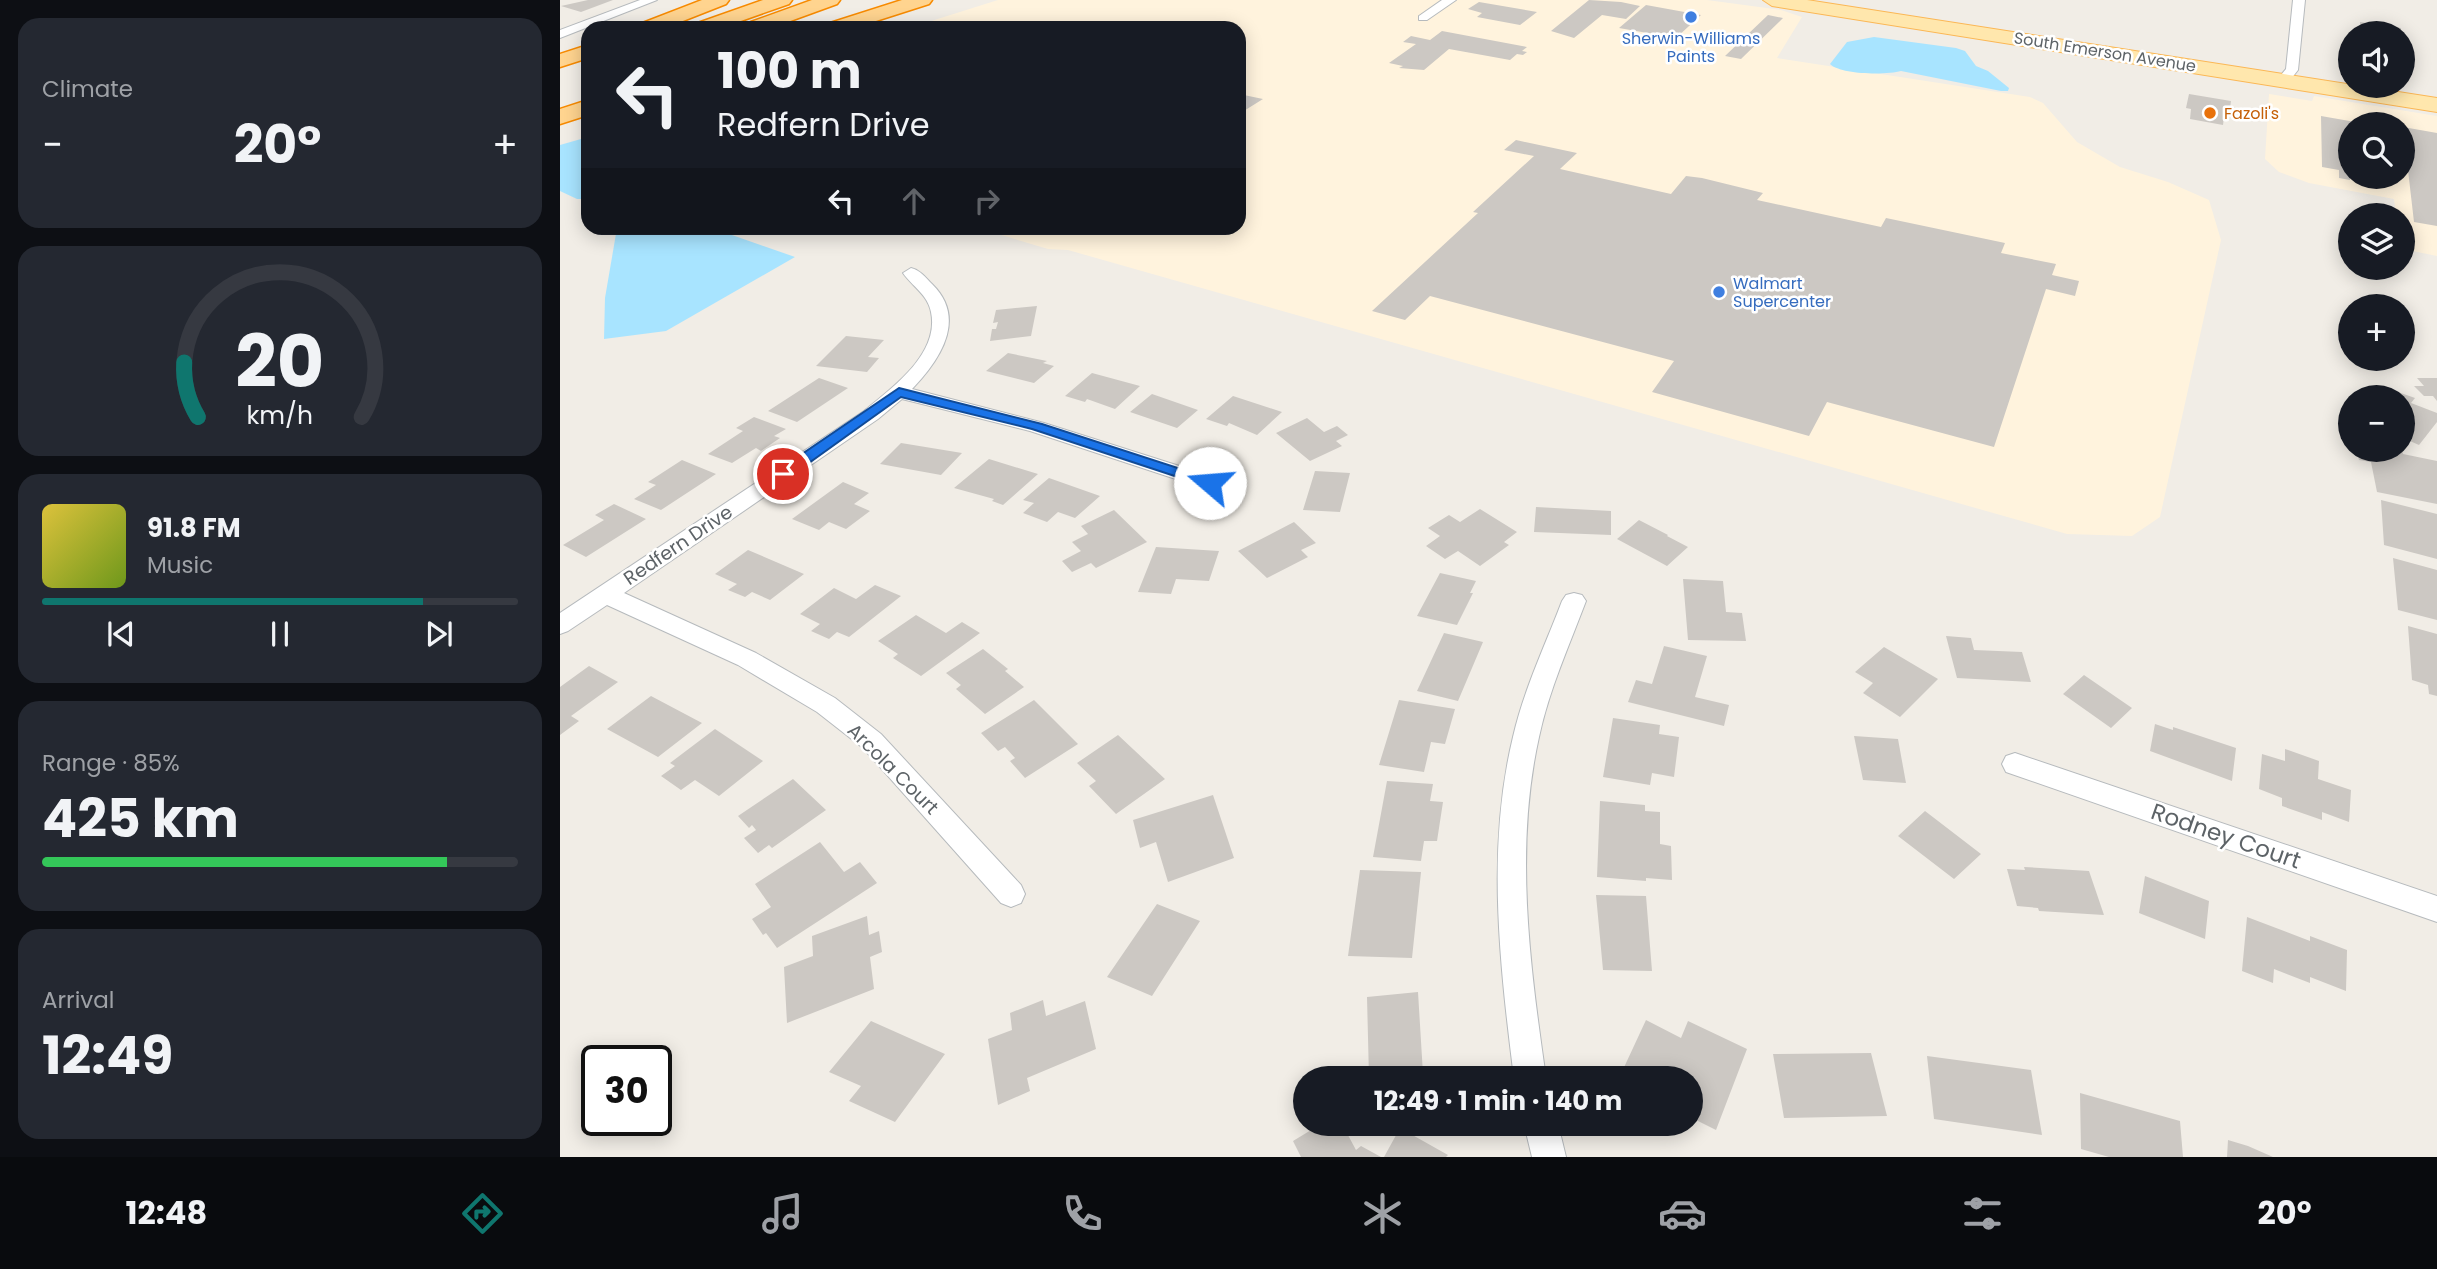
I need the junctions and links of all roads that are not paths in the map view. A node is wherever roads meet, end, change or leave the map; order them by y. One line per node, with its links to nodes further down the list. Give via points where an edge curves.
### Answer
1 (651, 0): 13 (street)
2 (719, 0): 14 (highway)
3 (782, 0): 15 (highway)
4 (830, 0): 16 (highway)
5 (893, 0): 17 (highway)
6 (922, 0): 18 (highway)
7 (1450, 0): 12 (street)
8 (1762, 0): 20 (main road, via 1799,10)
9 (1772, 0): 25 (main road, South Emerson Avenue)
10 (1839, 0): 25 (main road, South Emerson Avenue)
11 (2300, 0): 25 (street)
12 (1423, 18)
13 (595, 21)
14 (665, 21)
15 (722, 21)
16 (772, 21)
17 (833, 21)
18 (856, 21)
19 (581, 26): 21 (street)
20 (1816, 27)
21 (560, 34)
22 (581, 54): 23 (highway)
23 (560, 61)
24 (581, 70): 26 (highway)
25 (2287, 75): 27 (main road, South Emerson Avenue); 31 (main road, South Emerson Avenue)
26 (560, 78)
27 (2338, 79)
28 (2415, 90): 29 (main road)
29 (2437, 93)
30 (581, 94): 33 (highway)
31 (2437, 105)
32 (581, 109): 33 (highway)
33 (560, 111)
34 (911, 273): 35 (street, Redfern Drive, via 933,292 942,321 928,361)
35 (899, 392): 36 (street, via 1037,426); 37 (street, Redfern Drive)
36 (1210, 483)
37 (605, 594): 39 (street, Redfern Drive); 41 (street, Arcola Court, via 747,659 826,705 872,741)
38 (1574, 601): 43 (street, via 1538,691 1517,800 1511,900)
39 (560, 625)
40 (2015, 764): 42 (street, Rodney Court)
41 (1011, 894)
42 (2437, 909)
43 (1528, 1066)
44 (1544, 1136): 45 (street)
45 (1549, 1157)

